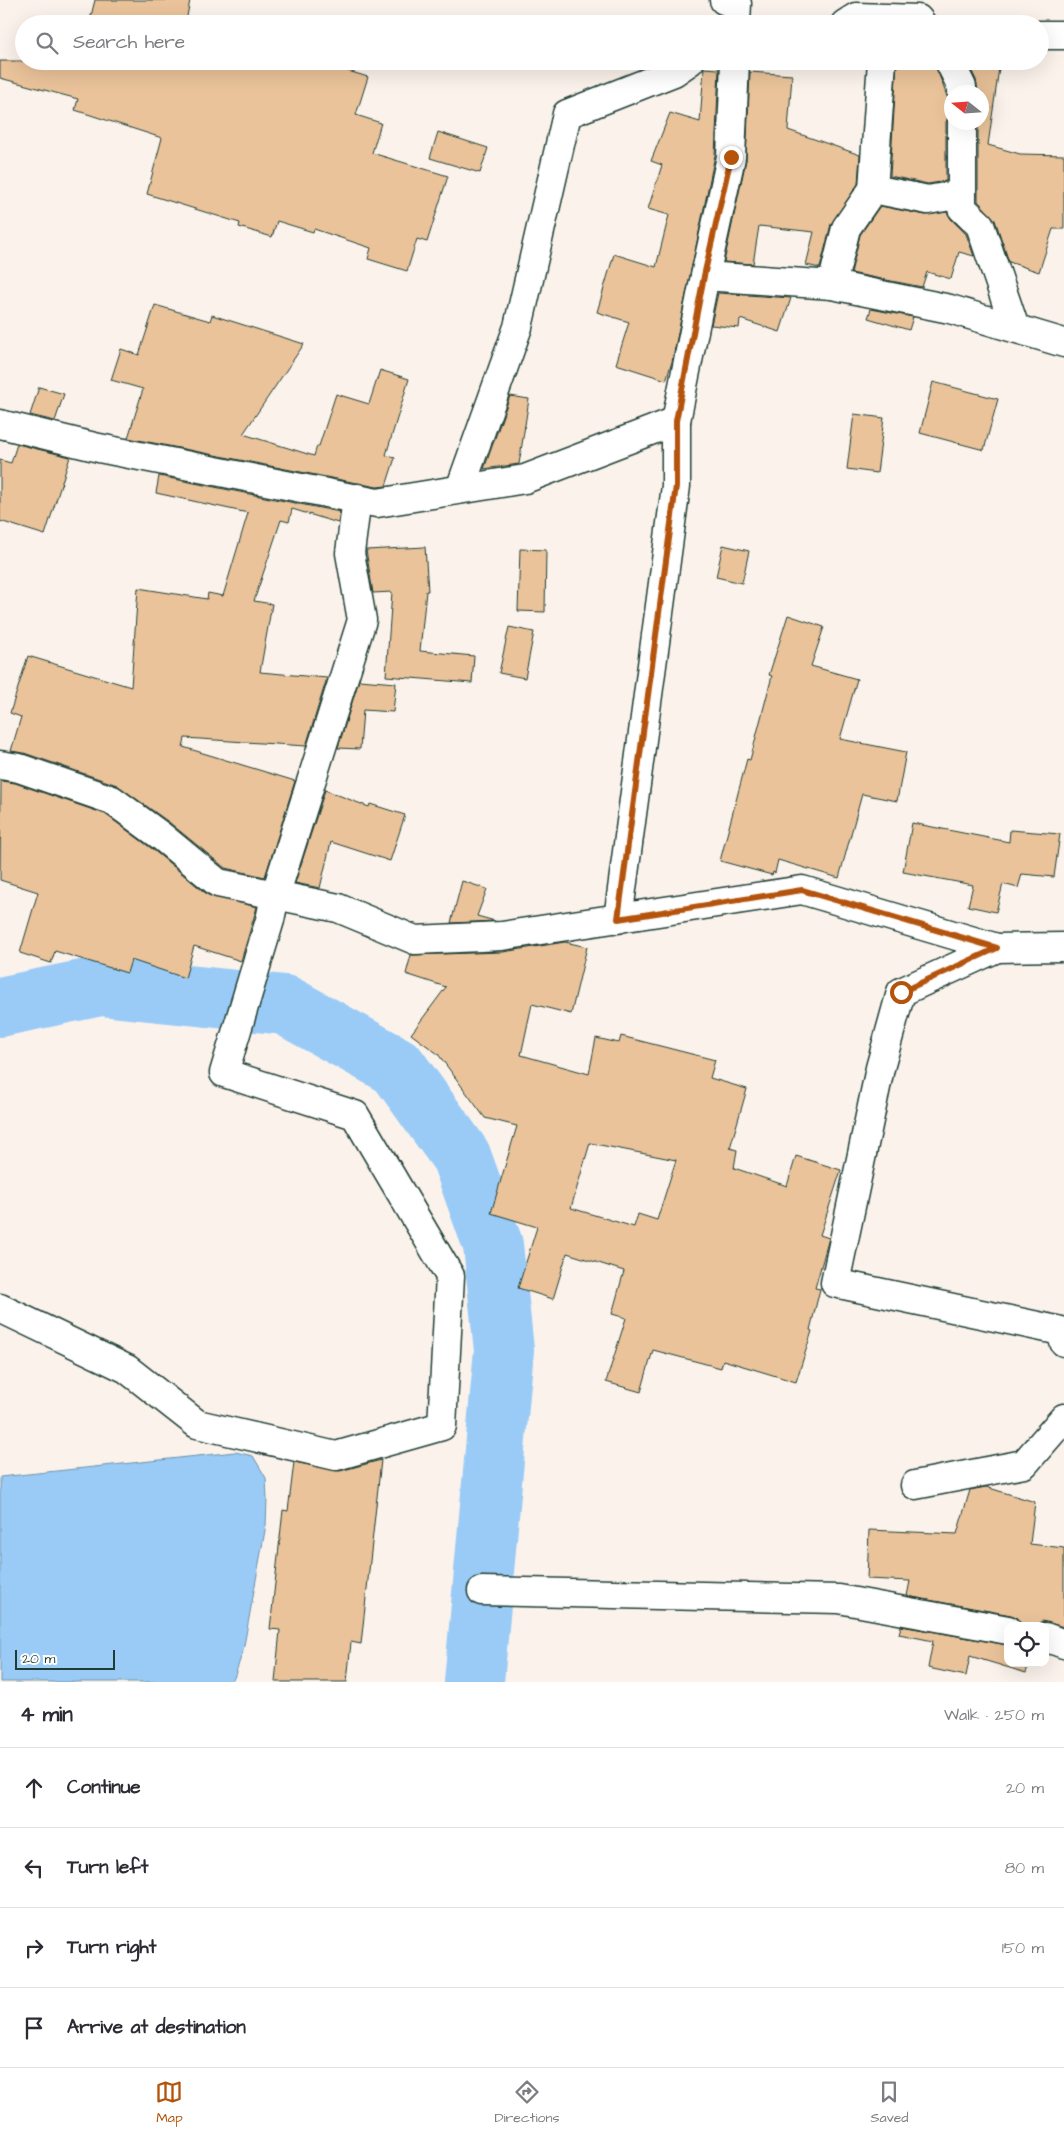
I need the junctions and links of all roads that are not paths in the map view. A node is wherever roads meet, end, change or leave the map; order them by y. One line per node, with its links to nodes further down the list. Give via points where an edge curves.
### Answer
1 (724, 0): 2 (street, via 737,3)
2 (736, 15)
3 (1049, 35): 4 (street)
4 (1064, 35)
5 (677, 70): 19 (street, via 567,114 518,327)
6 (735, 70): 13 (street, via 731,157)
7 (881, 70): 11 (street)
8 (954, 70): 9 (street)
9 (961, 85)
10 (962, 130): 12 (street)
11 (873, 189): 12 (street, via 928,200); 14 (street, via 846,228)
12 (962, 194): 15 (street, via 962,208 980,225)
13 (704, 276): 14 (street); 17 (street)
14 (832, 285): 15 (street, via 950,308)
15 (1015, 328): 16 (street)
16 (1064, 342)
17 (676, 421): 19 (street, via 525,479); 23 (street, via 676,486)
18 (0, 424): 20 (street, via 98,448)
19 (460, 490): 20 (street, via 377,503)
20 (357, 498): 22 (street, via 350,553 362,620)
21 (0, 766): 22 (street, via 19,768 112,800 218,883)
22 (272, 908): 23 (street, via 338,908 416,940 502,936); 26 (street, via 224,1073 355,1114 450,1276 442,1426 336,1456 197,1424 127,1368)
23 (618, 919): 25 (street, via 802,890)
24 (1064, 947): 25 (street)
25 (997, 948): 27 (street, via 901,992 880,1068 835,1283 1061,1331)
26 (0, 1308)
27 (1064, 1342)
28 (1064, 1418): 29 (street, via 1024,1464)
29 (915, 1485)
30 (482, 1591): 31 (street, via 839,1600)
31 (1004, 1629)
32 (1049, 1638): 33 (street)
33 (1064, 1644)

